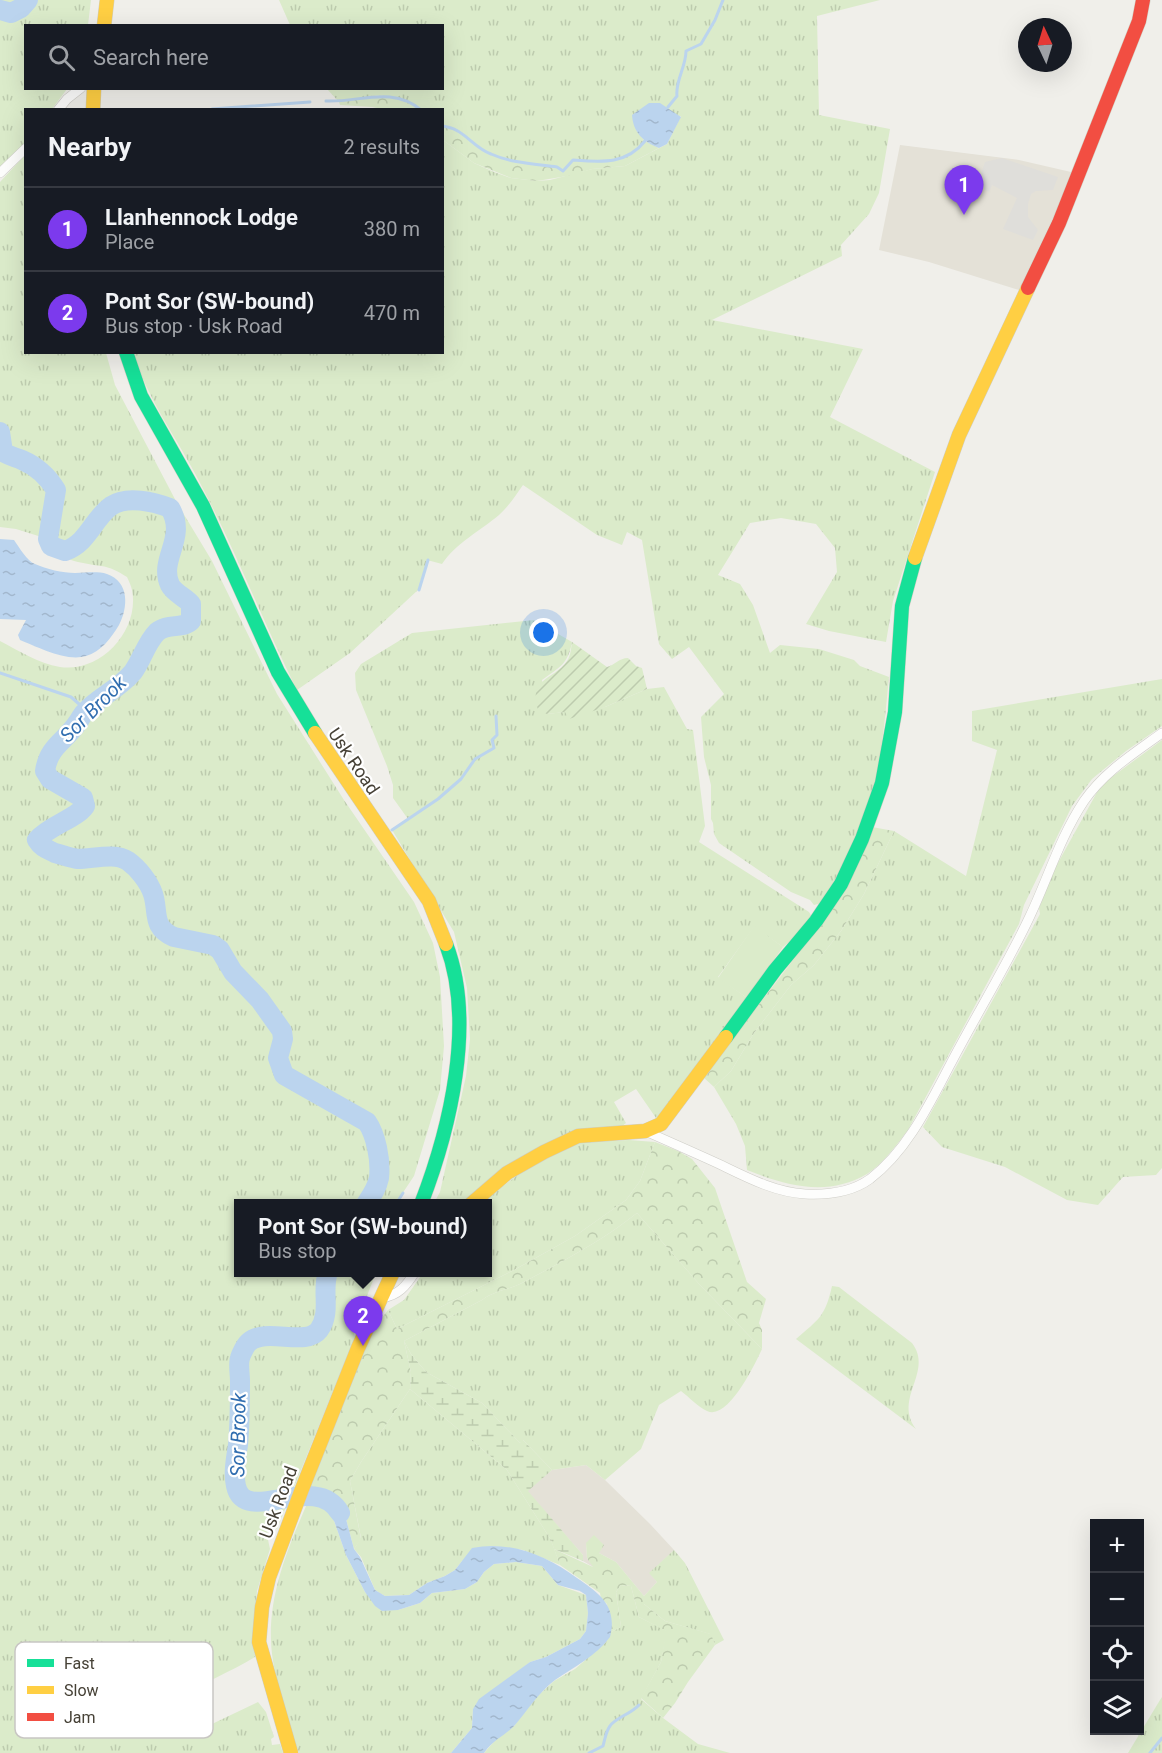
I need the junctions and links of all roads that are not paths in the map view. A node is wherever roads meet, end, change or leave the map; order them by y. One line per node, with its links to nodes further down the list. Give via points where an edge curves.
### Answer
1 (107, 0): 3 (street)
2 (1143, 0): 12 (street, via 1059,223 959,435 909,575 902,606 895,712 882,783 862,839 841,884 816,921 661,1124)
3 (104, 24)
4 (78, 90): 6 (street)
5 (94, 90): 7 (street)
6 (60, 108)
7 (93, 108)
8 (24, 150): 9 (street)
9 (0, 173)
10 (127, 354): 13 (street, Usk Road, via 141,396 203,506 278,672 319,740 429,901 450,955 460,1010 459,1041 448,1115)
11 (1162, 733): 12 (street, via 1115,766 1083,804 1014,947 927,1110 900,1149 869,1179 851,1190 831,1193 781,1190)
12 (645, 1131): 14 (street, via 578,1137 507,1173)
13 (423, 1199)
14 (476, 1199)
15 (391, 1277): 17 (street, Usk Road)
16 (412, 1277): 17 (street, via 394,1296)
17 (382, 1298): 18 (street, Usk Road, via 302,1489 269,1577 262,1607 259,1642)
18 (291, 1753)

